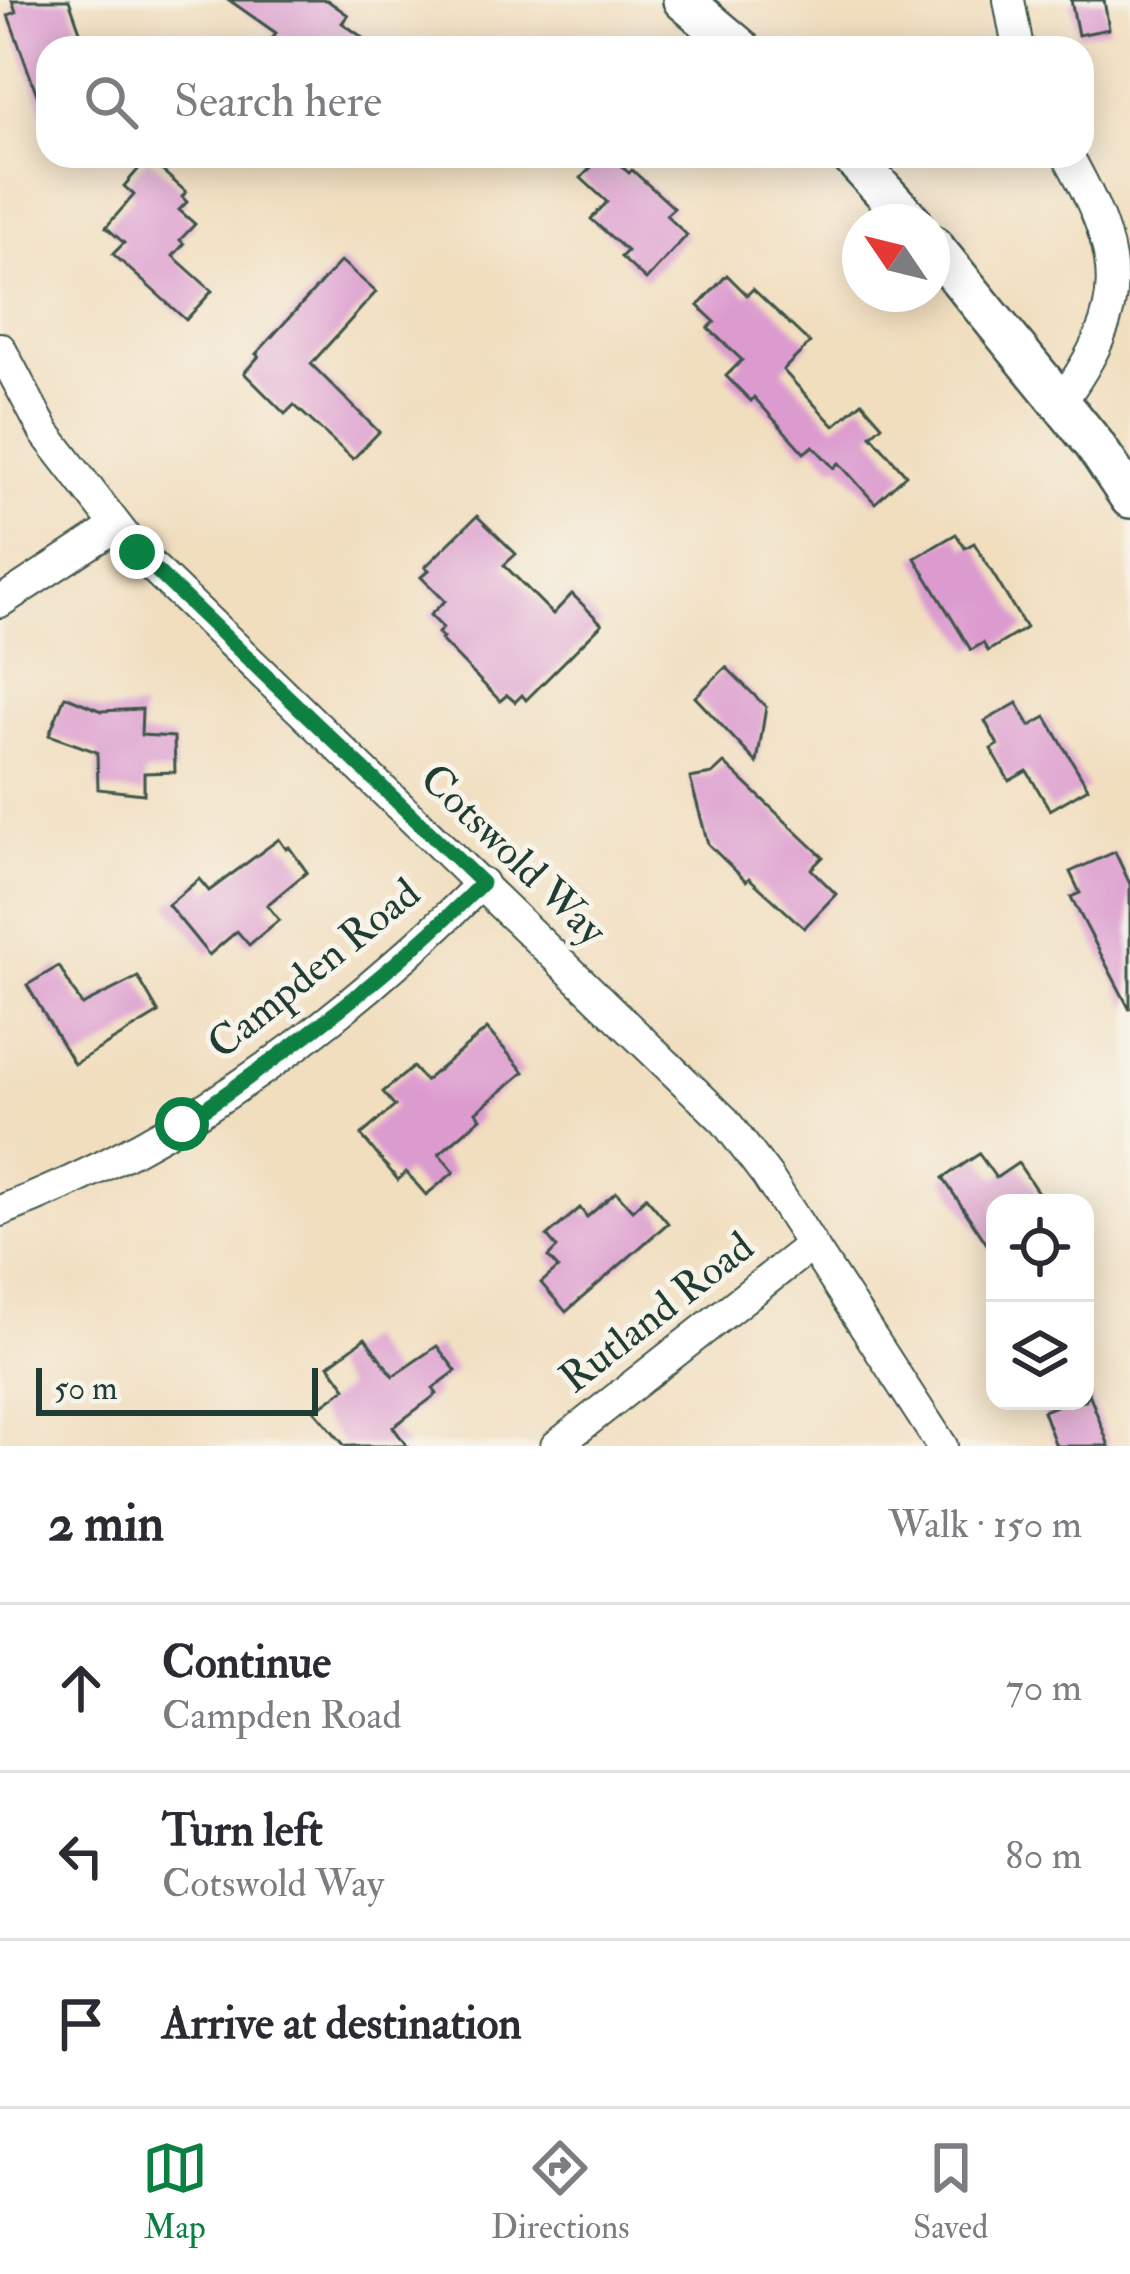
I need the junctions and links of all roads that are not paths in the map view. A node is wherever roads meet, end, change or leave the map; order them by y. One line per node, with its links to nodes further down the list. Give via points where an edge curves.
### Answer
1 (682, 0): 3 (street)
2 (1009, 0): 4 (street)
3 (726, 36)
4 (1016, 36)
5 (862, 168): 7 (street)
6 (1074, 168): 10 (street, via 1106,228 1118,291 1102,345)
7 (895, 204)
8 (950, 266): 10 (street)
9 (0, 348): 12 (street, Cotswold Way, via 45,433)
10 (1061, 402): 11 (street)
11 (1130, 498)
12 (115, 527): 13 (street); 14 (street, Cotswold Way)
13 (0, 602)
14 (482, 883): 15 (street, Campden Road, via 250,1078 116,1161); 16 (street, Cotswold Way, via 712,1107)
15 (0, 1210)
16 (810, 1246): 17 (street, Rutland Road); 18 (street, Cotswold Way)
17 (556, 1446)
18 (942, 1446)

